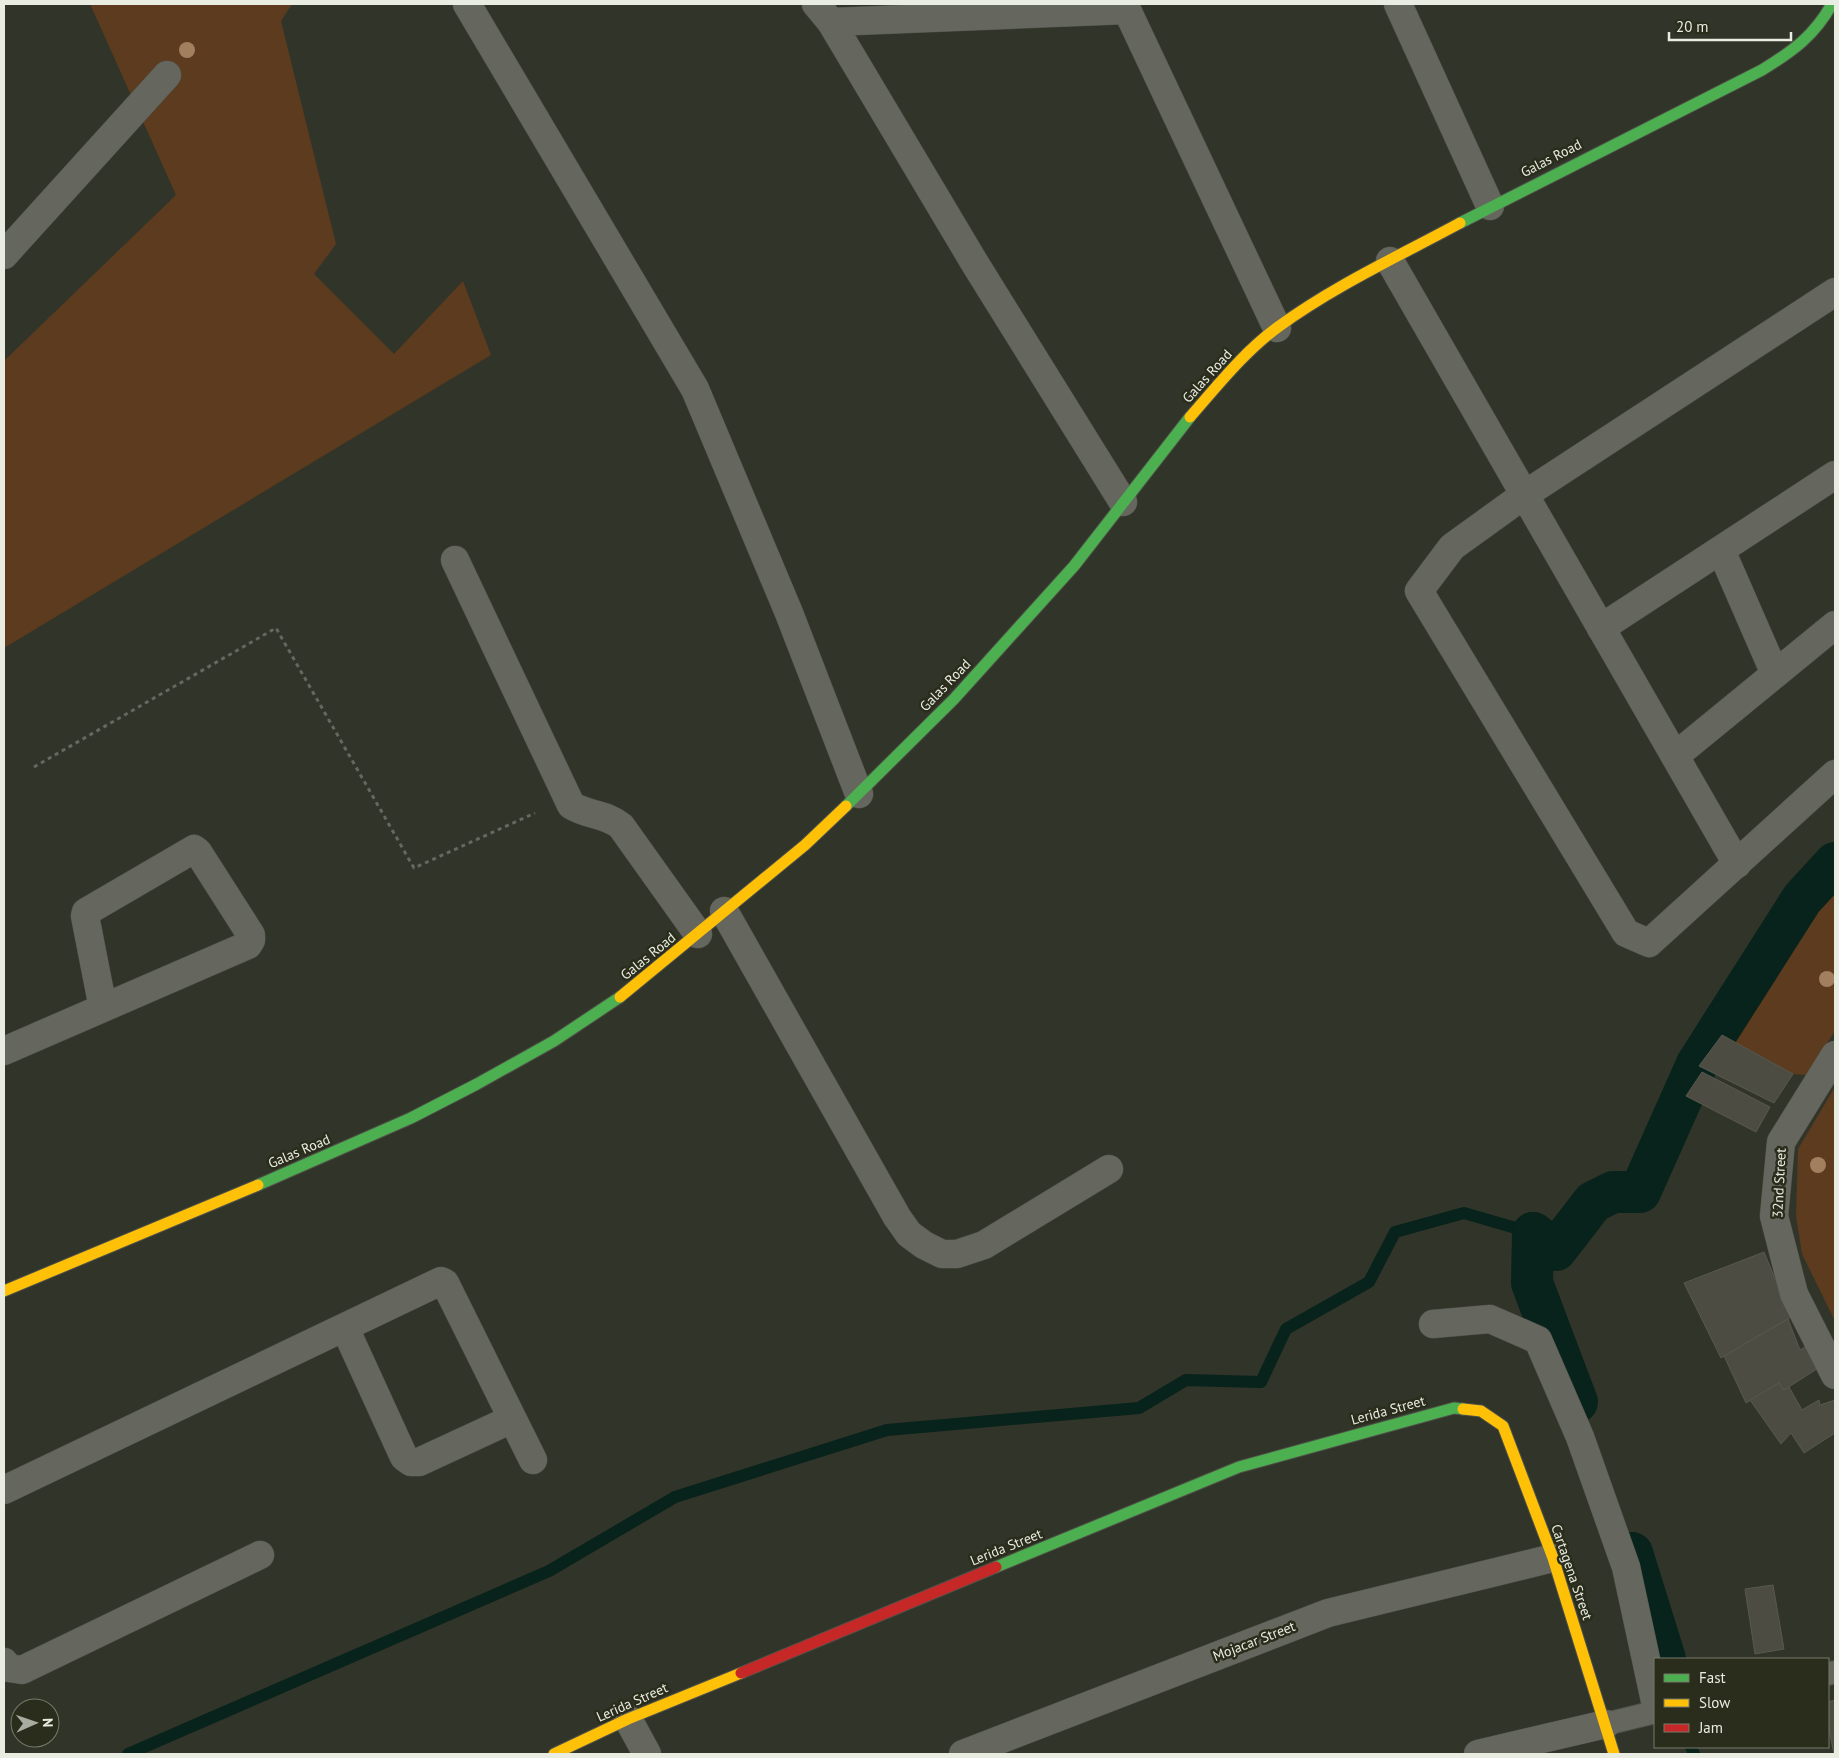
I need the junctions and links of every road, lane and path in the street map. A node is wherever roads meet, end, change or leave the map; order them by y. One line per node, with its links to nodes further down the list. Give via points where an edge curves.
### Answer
1 (467, 4): 22 (street, via 695,389 789,613)
2 (1398, 4): 6 (street)
3 (1832, 4): 6 (street, Galas Road, via 1822,23 1796,49 1779,60)
4 (824, 13): 10 (street, via 1127,10); 13 (street)
5 (167, 75): 7 (street)
6 (1490, 206): 8 (street, Galas Road)
7 (4, 255)
8 (1390, 261): 10 (street, Galas Road, via 1315,302); 12 (street)
9 (1835, 292): 12 (street)
10 (1277, 328): 13 (street, Galas Road, via 1233,368)
11 (1835, 475): 14 (street)
12 (1524, 495): 17 (street); 24 (street, via 1452,547 1419,591 1626,933 1649,943)
13 (1123, 502): 22 (street, Galas Road, via 1027,620)
14 (1721, 550): 17 (street); 18 (street)
15 (455, 560): 23 (street)
16 (1835, 625): 18 (street)
17 (1601, 628): 19 (street)
18 (1776, 674): 19 (street)
19 (1675, 756): 24 (street)
20 (34, 767): 23 (path, via 276,628 414,868)
21 (1835, 774): 24 (street)
22 (859, 794): 25 (street, Galas Road, via 805,845)
23 (568, 799): 26 (street, via 578,810 604,816 621,826)
24 (1737, 864)
25 (724, 911): 26 (street, Galas Road); 30 (street, via 897,1217 924,1245 942,1254 957,1254 984,1245)
26 (698, 934): 31 (street, Galas Road, via 614,1002 554,1040 411,1118)
27 (103, 1008): 27 (street, via 248,945 251,940 251,935 194,849 86,912); 28 (street)
28 (4, 1051)
29 (1835, 1056): 34 (street, 32nd Street, via 1781,1142 1774,1216 1794,1294)
30 (1109, 1169)
31 (4, 1291)
32 (1433, 1324): 42 (street, via 1490,1319 1538,1340 1580,1437 1626,1567)
33 (345, 1328): 36 (street, via 404,1457 411,1462 419,1462); 36 (street, via 441,1281 445,1283); 38 (street)
34 (1835, 1375)
35 (1482, 1411): 40 (street, Cartagena Street, via 1503,1426); 44 (street, Lerida Street, via 1454,1408 1239,1467)
36 (512, 1419): 37 (street)
37 (534, 1460)
38 (4, 1490)
39 (260, 1555): 41 (street, via 22,1670 9,1668)
40 (1554, 1558): 45 (street, Cartagena Street); 48 (street, Mojacar Street, via 1328,1613)
41 (4, 1662)
42 (1654, 1696)
43 (1654, 1712): 45 (lane)
44 (628, 1719): 46 (street, Lerida Street); 47 (street)
45 (1606, 1724): 49 (street); 50 (street, Cartagena Street)
46 (554, 1754)
47 (647, 1754)
48 (963, 1754)
49 (1478, 1754)
50 (1614, 1754)

